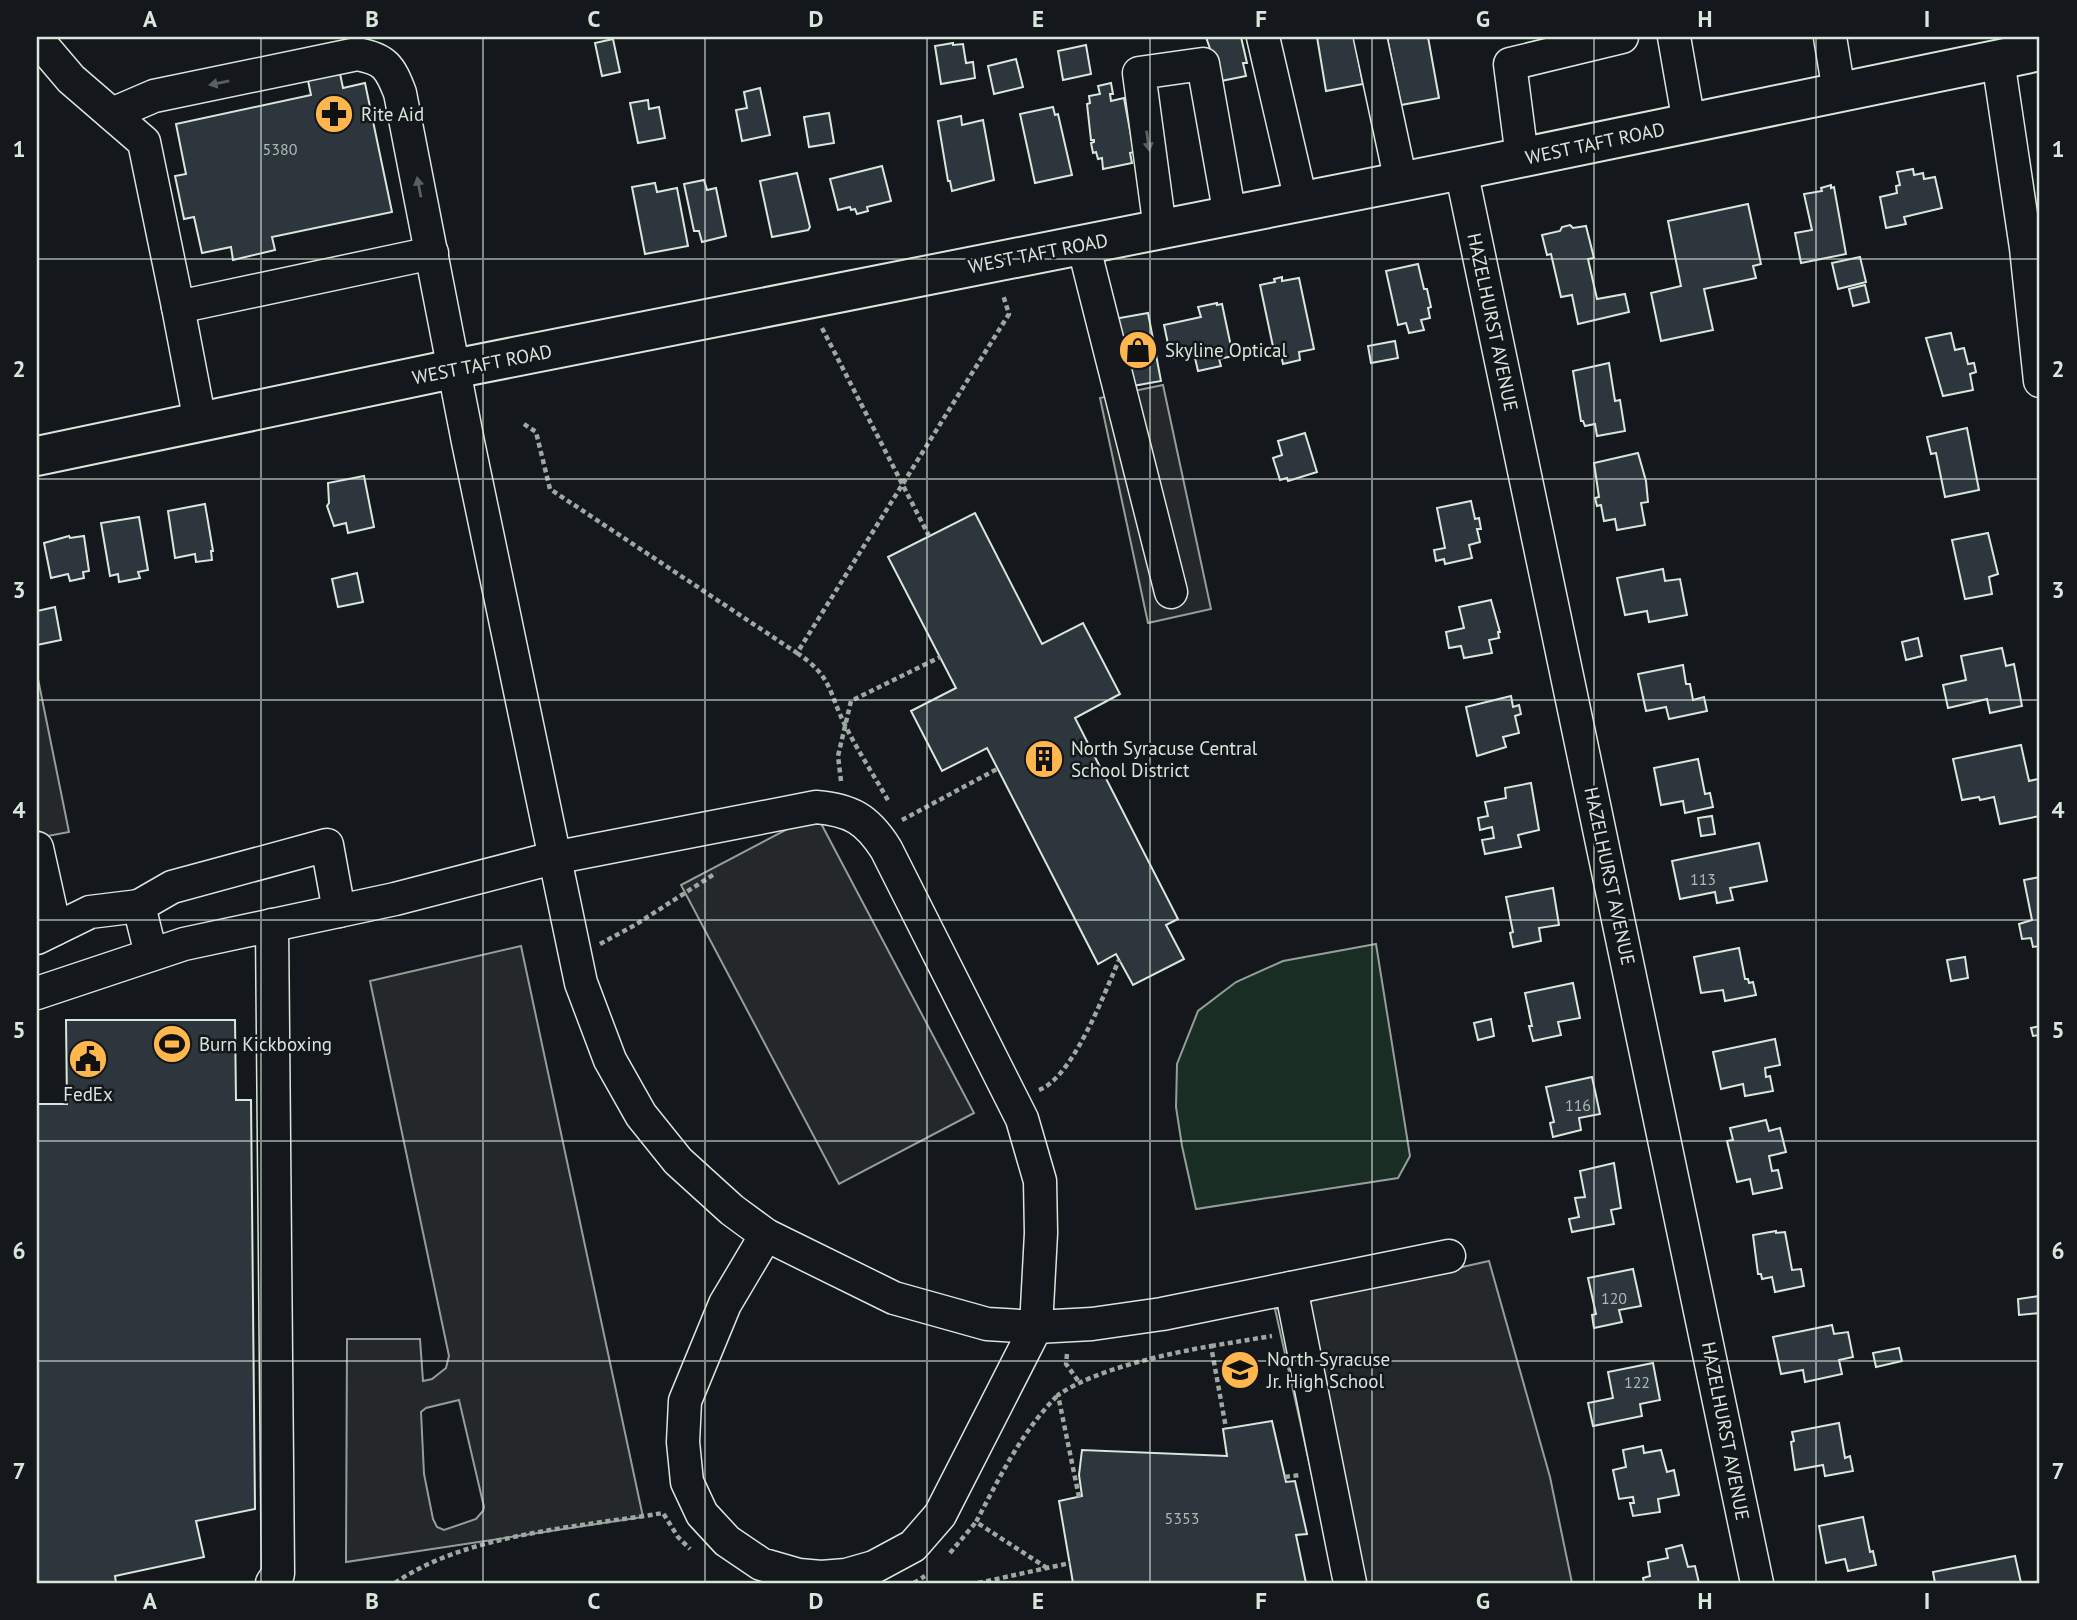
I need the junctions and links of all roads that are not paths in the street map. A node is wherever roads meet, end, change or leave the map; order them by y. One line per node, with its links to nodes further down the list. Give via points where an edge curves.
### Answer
1 (1263, 37): 14 (street)
2 (1370, 37): 13 (street)
3 (1622, 37): 11 (street, via 1510,64)
4 (1674, 37): 10 (street)
5 (1830, 37): 8 (street)
6 (37, 39): 9 (street, via 71,79)
7 (2017, 51): 8 (main road, WEST TAFT ROAD); 21 (street, via 2026,248)
8 (1839, 92): 10 (main road, WEST TAFT ROAD)
9 (112, 114): 18 (street, one-way to 9, via 400,93 392,70 370,57 356,54 154,96); 19 (street, via 144,142)
10 (1689, 123): 11 (main road, WEST TAFT ROAD)
11 (1522, 157): 12 (main road, WEST TAFT ROAD)
12 (1461, 170): 13 (main road, WEST TAFT ROAD); 40 (street, HAZELHURST AVENUE)
13 (1401, 182): 14 (main road, WEST TAFT ROAD)
14 (1301, 201): 15 (main road, WEST TAFT ROAD)
15 (1230, 216): 16 (main road, WEST TAFT ROAD); 16 (street, one-way to 16, via 1203,64 1139,73)
16 (1160, 229): 17 (main road, WEST TAFT ROAD)
17 (1083, 244): 20 (main road, WEST TAFT ROAD); 24 (street)
18 (432, 253): 19 (street); 20 (street)
19 (178, 307): 22 (street)
20 (453, 369): 22 (main road, WEST TAFT ROAD); 26 (street)
21 (2040, 381)
22 (200, 422): 23 (main road, WEST TAFT ROAD)
23 (37, 456)
24 (1171, 592)
25 (37, 848): 27 (street)
26 (553, 858): 29 (street); 34 (street, via 581,983 610,1060 641,1115 678,1161); 37 (street, via 816,807 888,828 1022,1119 1040,1181)
27 (41, 883): 31 (street)
28 (139, 906): 29 (street, via 172,887 327,845); 31 (street, via 90,912); 32 (street)
29 (339, 911): 30 (street)
30 (272, 925): 32 (street); 38 (street, via 278,1574)
31 (46, 933)
32 (151, 954): 33 (street)
33 (37, 993)
34 (766, 1235): 37 (street, via 894,1298 987,1324); 37 (street, via 725,1304 685,1401 683,1442 687,1482 702,1514 727,1541 761,1564 799,1575 846,1575 874,1567 913,1546 940,1515)
35 (1449, 1256): 36 (street)
36 (1291, 1288): 37 (street, via 1162,1314); 39 (street)
37 (1036, 1327)
38 (272, 1583)
39 (1350, 1583)
40 (1757, 1583)

